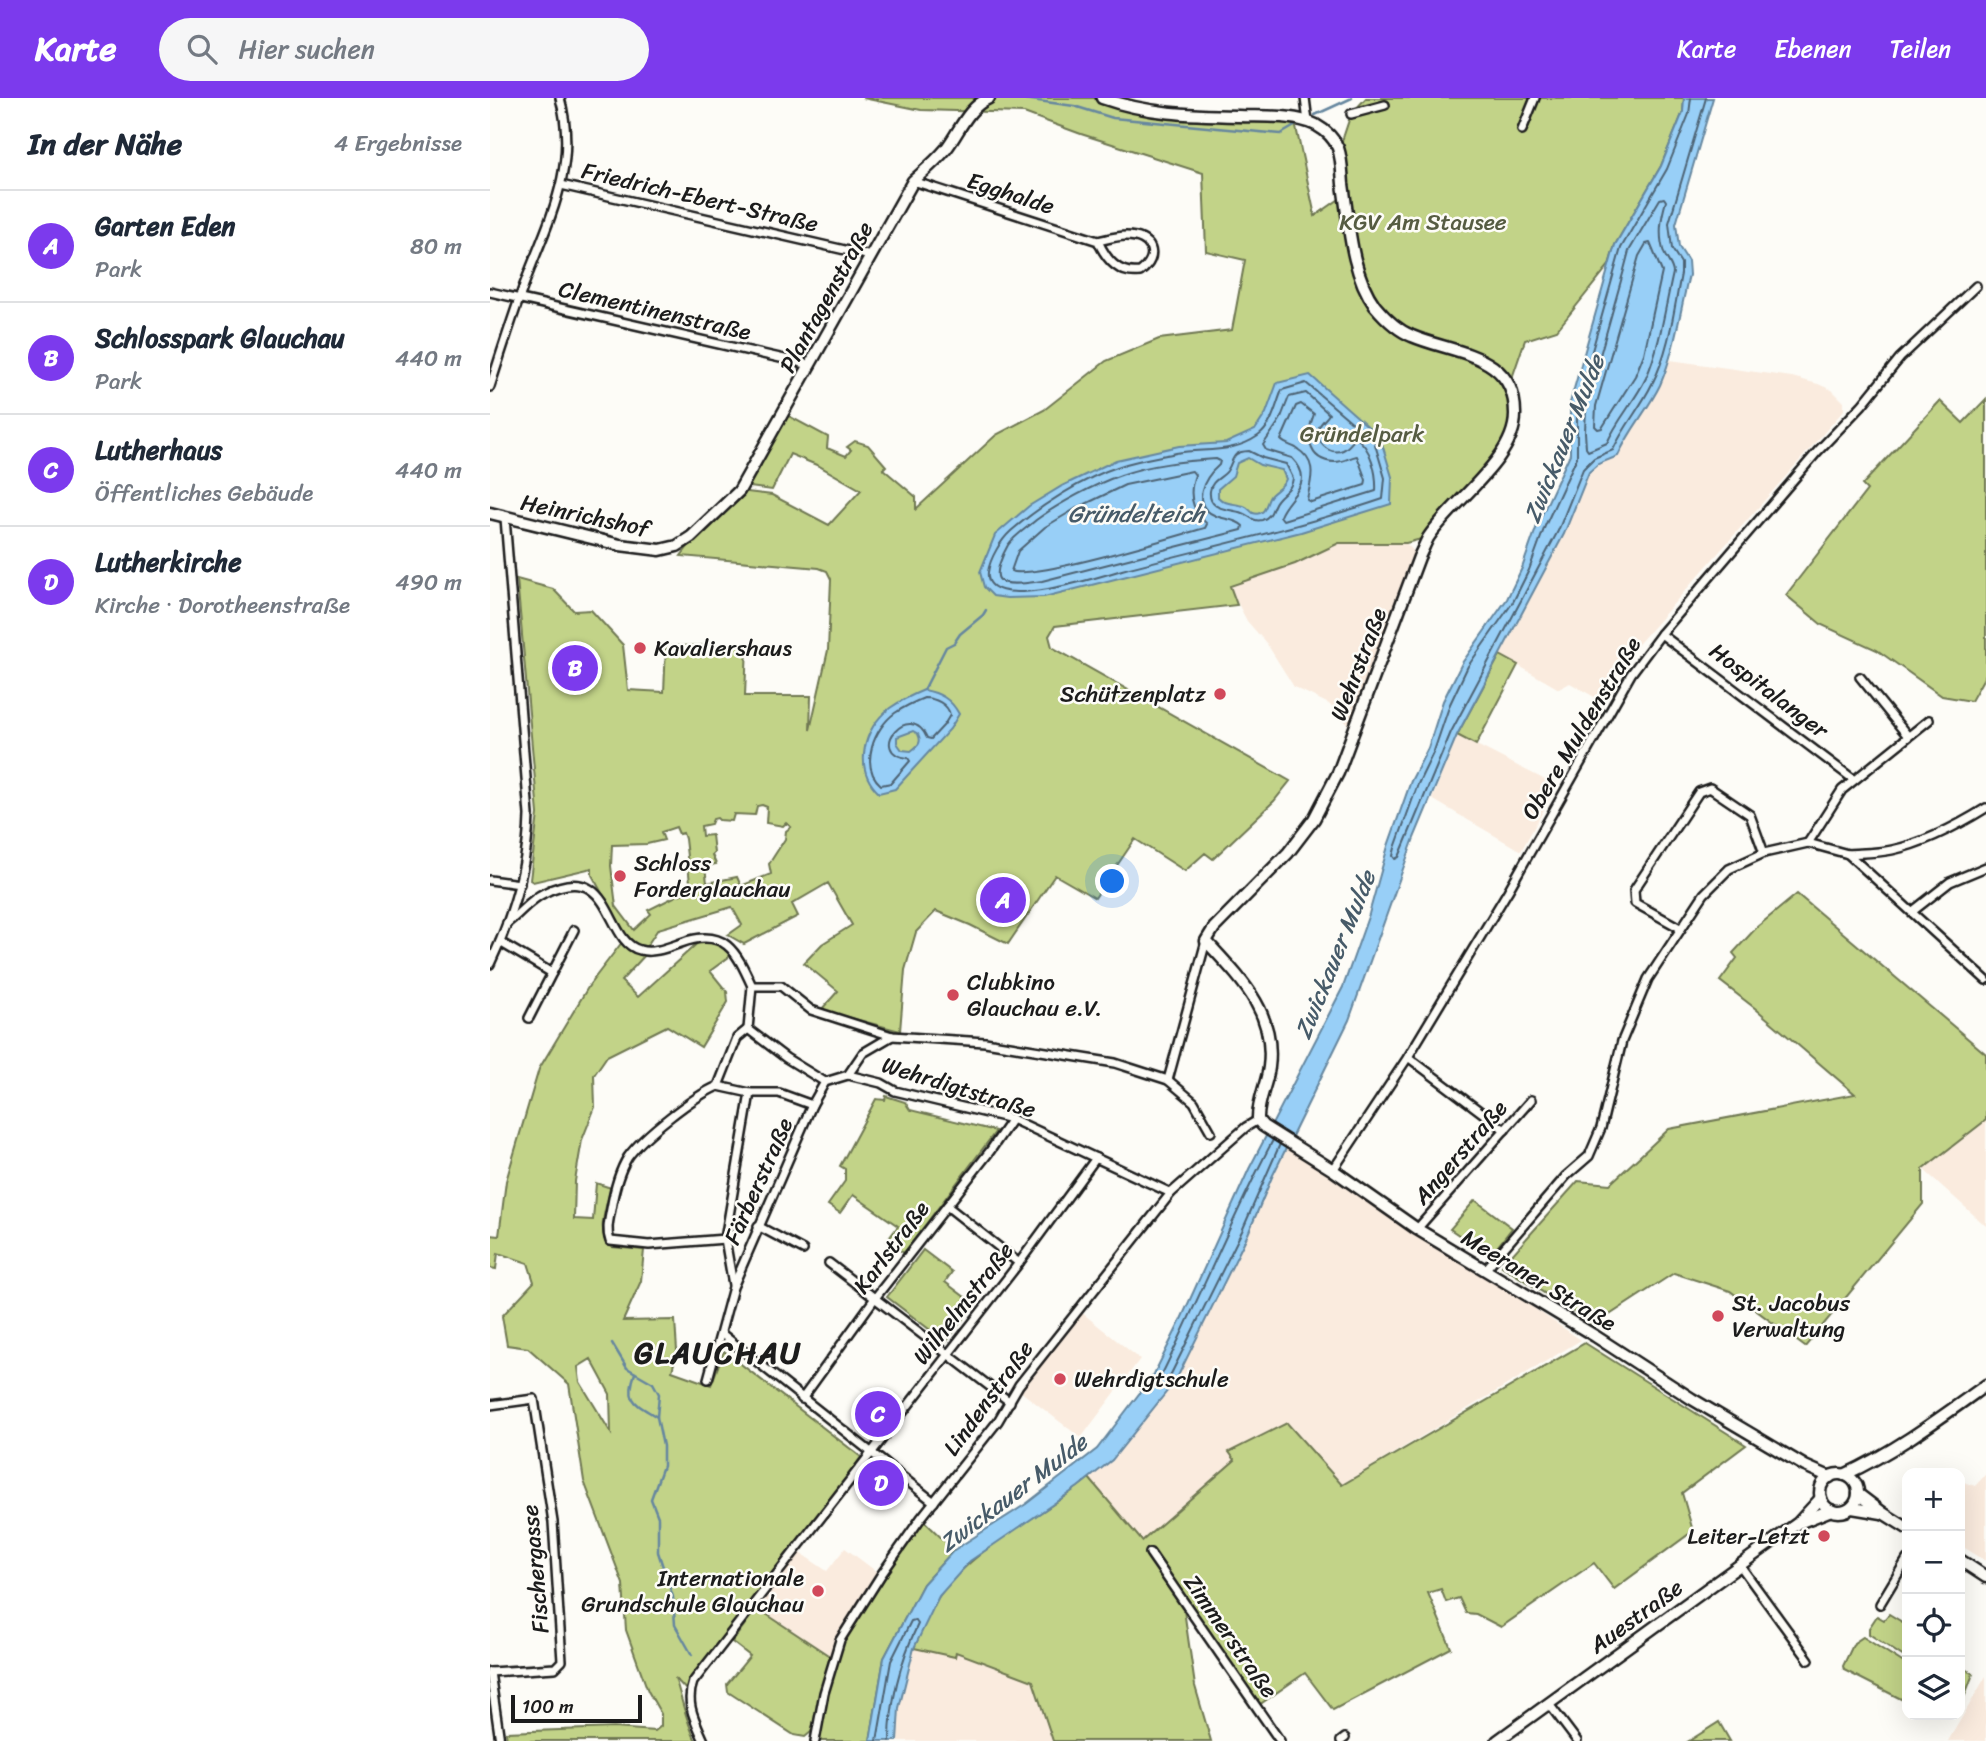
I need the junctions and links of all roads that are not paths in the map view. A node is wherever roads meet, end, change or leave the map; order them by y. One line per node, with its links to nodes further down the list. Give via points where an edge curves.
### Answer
1 (560, 98): 11 (street, via 568,139)
2 (989, 98): 10 (street, Plantagenstraße, via 979,102 945,150)
3 (1102, 98): 8 (street, via 1155,113)
4 (1305, 98): 8 (street)
5 (1535, 98): 9 (street)
6 (1385, 105): 7 (street)
7 (1351, 114)
8 (1308, 122): 38 (street, Wehrstraße, via 1329,134 1339,150 1359,273 1377,308 1409,335 1479,357 1496,368 1509,388 1516,419 1505,449 1429,537 1338,773 1314,819)
9 (1522, 130)
10 (913, 181): 12 (street, Egghalde); 13 (street, Plantagenstraße)
11 (561, 185): 13 (street, Friedrich-Ebert-Straße); 16 (street)
12 (1098, 241): 12 (street, Egghalde, via 1124,235 1146,240 1152,257 1140,272 1125,272)
13 (871, 257): 17 (street, Plantagenstraße)
14 (1976, 286): 22 (street, Obere Muldenstraße, via 1900,358)
15 (490, 292): 16 (street, Clementinenstraße)
16 (519, 299): 17 (street, Clementinenstraße); 18 (street)
17 (811, 365): 21 (street, Plantagenstraße, via 739,491)
18 (490, 387)
19 (490, 513): 20 (street, Heinrichshof)
20 (505, 518): 21 (street, Heinrichshof, via 660,550 677,546); 33 (street, via 529,815)
21 (706, 523)
22 (1661, 634): 26 (street, Hospitalanger); 47 (street, Obere Muldenstraße, via 1631,674)
23 (1860, 677): 25 (street)
24 (1928, 720): 25 (street)
25 (1907, 735): 26 (street)
26 (1853, 779): 28 (street)
27 (1986, 808): 30 (street, via 1910,845)
28 (1808, 843): 29 (street); 30 (street)
29 (1764, 853): 36 (street, via 1729,869); 36 (street, via 1750,816 1710,788 1699,792 1634,890 1635,903)
30 (1848, 854): 34 (street)
31 (1986, 867): 34 (street, via 1950,881)
32 (490, 880): 33 (street)
33 (520, 884): 35 (street)
34 (1913, 911): 42 (street)
35 (507, 923): 39 (street); 43 (street, via 545,892 580,885 602,901 633,948 667,948 701,937 724,943 736,953)
36 (1680, 928): 69 (street, via 1648,979 1622,1041 1601,1128 1589,1156 1566,1176)
37 (574, 930): 41 (street)
38 (1206, 941): 49 (street, Wehrstraße); 56 (street, via 1243,980 1265,1020 1270,1063)
39 (500, 942): 40 (street); 41 (street)
40 (490, 964)
41 (552, 973): 44 (street)
42 (1986, 980)
43 (752, 986): 45 (street); 46 (street, via 781,986 811,1010)
44 (529, 1018)
45 (748, 1029): 50 (street); 51 (street, via 737,1038)
46 (892, 1037): 48 (street, via 863,1053); 49 (street, via 985,1042 1115,1063)
47 (1408, 1057): 57 (street); 60 (street, Obere Muldenstraße)
48 (848, 1075): 50 (street); 55 (street, Wehrdigtstraße)
49 (1168, 1080): 58 (street, via 1194,1102)
50 (825, 1082): 54 (street, Färberstraße)
51 (718, 1086): 52 (street); 65 (street, via 645,1139 628,1158 615,1186 607,1233 610,1241 649,1245)
52 (750, 1093): 54 (street, via 779,1093); 65 (street)
53 (1531, 1100): 57 (street, Angerstraße)
54 (812, 1105): 63 (street, Färberstraße)
55 (1012, 1119): 59 (street, Wehrdigtstraße); 62 (street, Karlstraße)
56 (1260, 1123): 60 (street, Meeraner Straße); 61 (street, Lindenstraße, via 1246,1127)
57 (1505, 1130): 64 (street, Angerstraße)
58 (1211, 1132)
59 (1096, 1158): 61 (street, Wehrdigtstraße); 68 (street, Wilhelmstraße)
60 (1333, 1170): 64 (street, Meeraner Straße)
61 (1171, 1193): 77 (street, Lindenstraße)
62 (947, 1206): 68 (street); 71 (street, Karlstraße)
63 (758, 1226): 66 (street); 70 (street, Färberstraße)
64 (1417, 1229): 69 (street, Meeraner Straße)
65 (724, 1239): 70 (street)
66 (803, 1250)
67 (829, 1263): 71 (street)
68 (1019, 1263): 73 (street, Wilhelmstraße)
69 (1485, 1270): 81 (street, Meeraner Straße)
70 (733, 1287): 72 (street, Färberstraße)
71 (876, 1298): 73 (street); 76 (street, Karlstraße)
72 (722, 1334): 74 (street, Färberstraße); 76 (street)
73 (947, 1355): 77 (street); 79 (street, Wilhelmstraße)
74 (708, 1379)
75 (1986, 1385): 80 (street)
76 (802, 1399): 79 (street)
77 (1010, 1402): 86 (street, Lindenstraße)
78 (490, 1405): 99 (street, Fischergasse, via 534,1399 553,1521 562,1661 555,1668)
79 (871, 1453): 86 (street); 102 (street, Wilhelmstraße, via 693,1682 689,1707)
80 (1874, 1462): 82 (street); 84 (street)
81 (1805, 1466): 83 (street, Meeraner Straße); 85 (street, Meeraner Straße)
82 (1844, 1475): 83 (street); 84 (street)
83 (1830, 1477): 85 (street)
84 (1857, 1489): 87 (street); 89 (street)
85 (1821, 1494): 88 (street); 90 (street, Auestraße)
86 (934, 1502): 103 (street, Lindenstraße, via 841,1640)
87 (1852, 1508): 88 (street); 89 (street)
88 (1831, 1510): 90 (street, Auestraße)
89 (1883, 1513): 91 (street)
90 (1797, 1523): 94 (street, Auestraße)
91 (1902, 1525)
92 (1150, 1553): 104 (street, Zimmerstraße)
93 (1965, 1563): 96 (street)
94 (1740, 1564): 98 (street); 100 (street, Auestraße)
95 (1902, 1567): 97 (street)
96 (1986, 1577)
97 (1880, 1604)
98 (1809, 1660)
99 (490, 1672): 101 (street)
100 (1549, 1704): 105 (street, Auestraße); 106 (street)
101 (500, 1740)
102 (704, 1741)
103 (815, 1741)
104 (1280, 1741)
105 (1497, 1741)
106 (1577, 1741)

